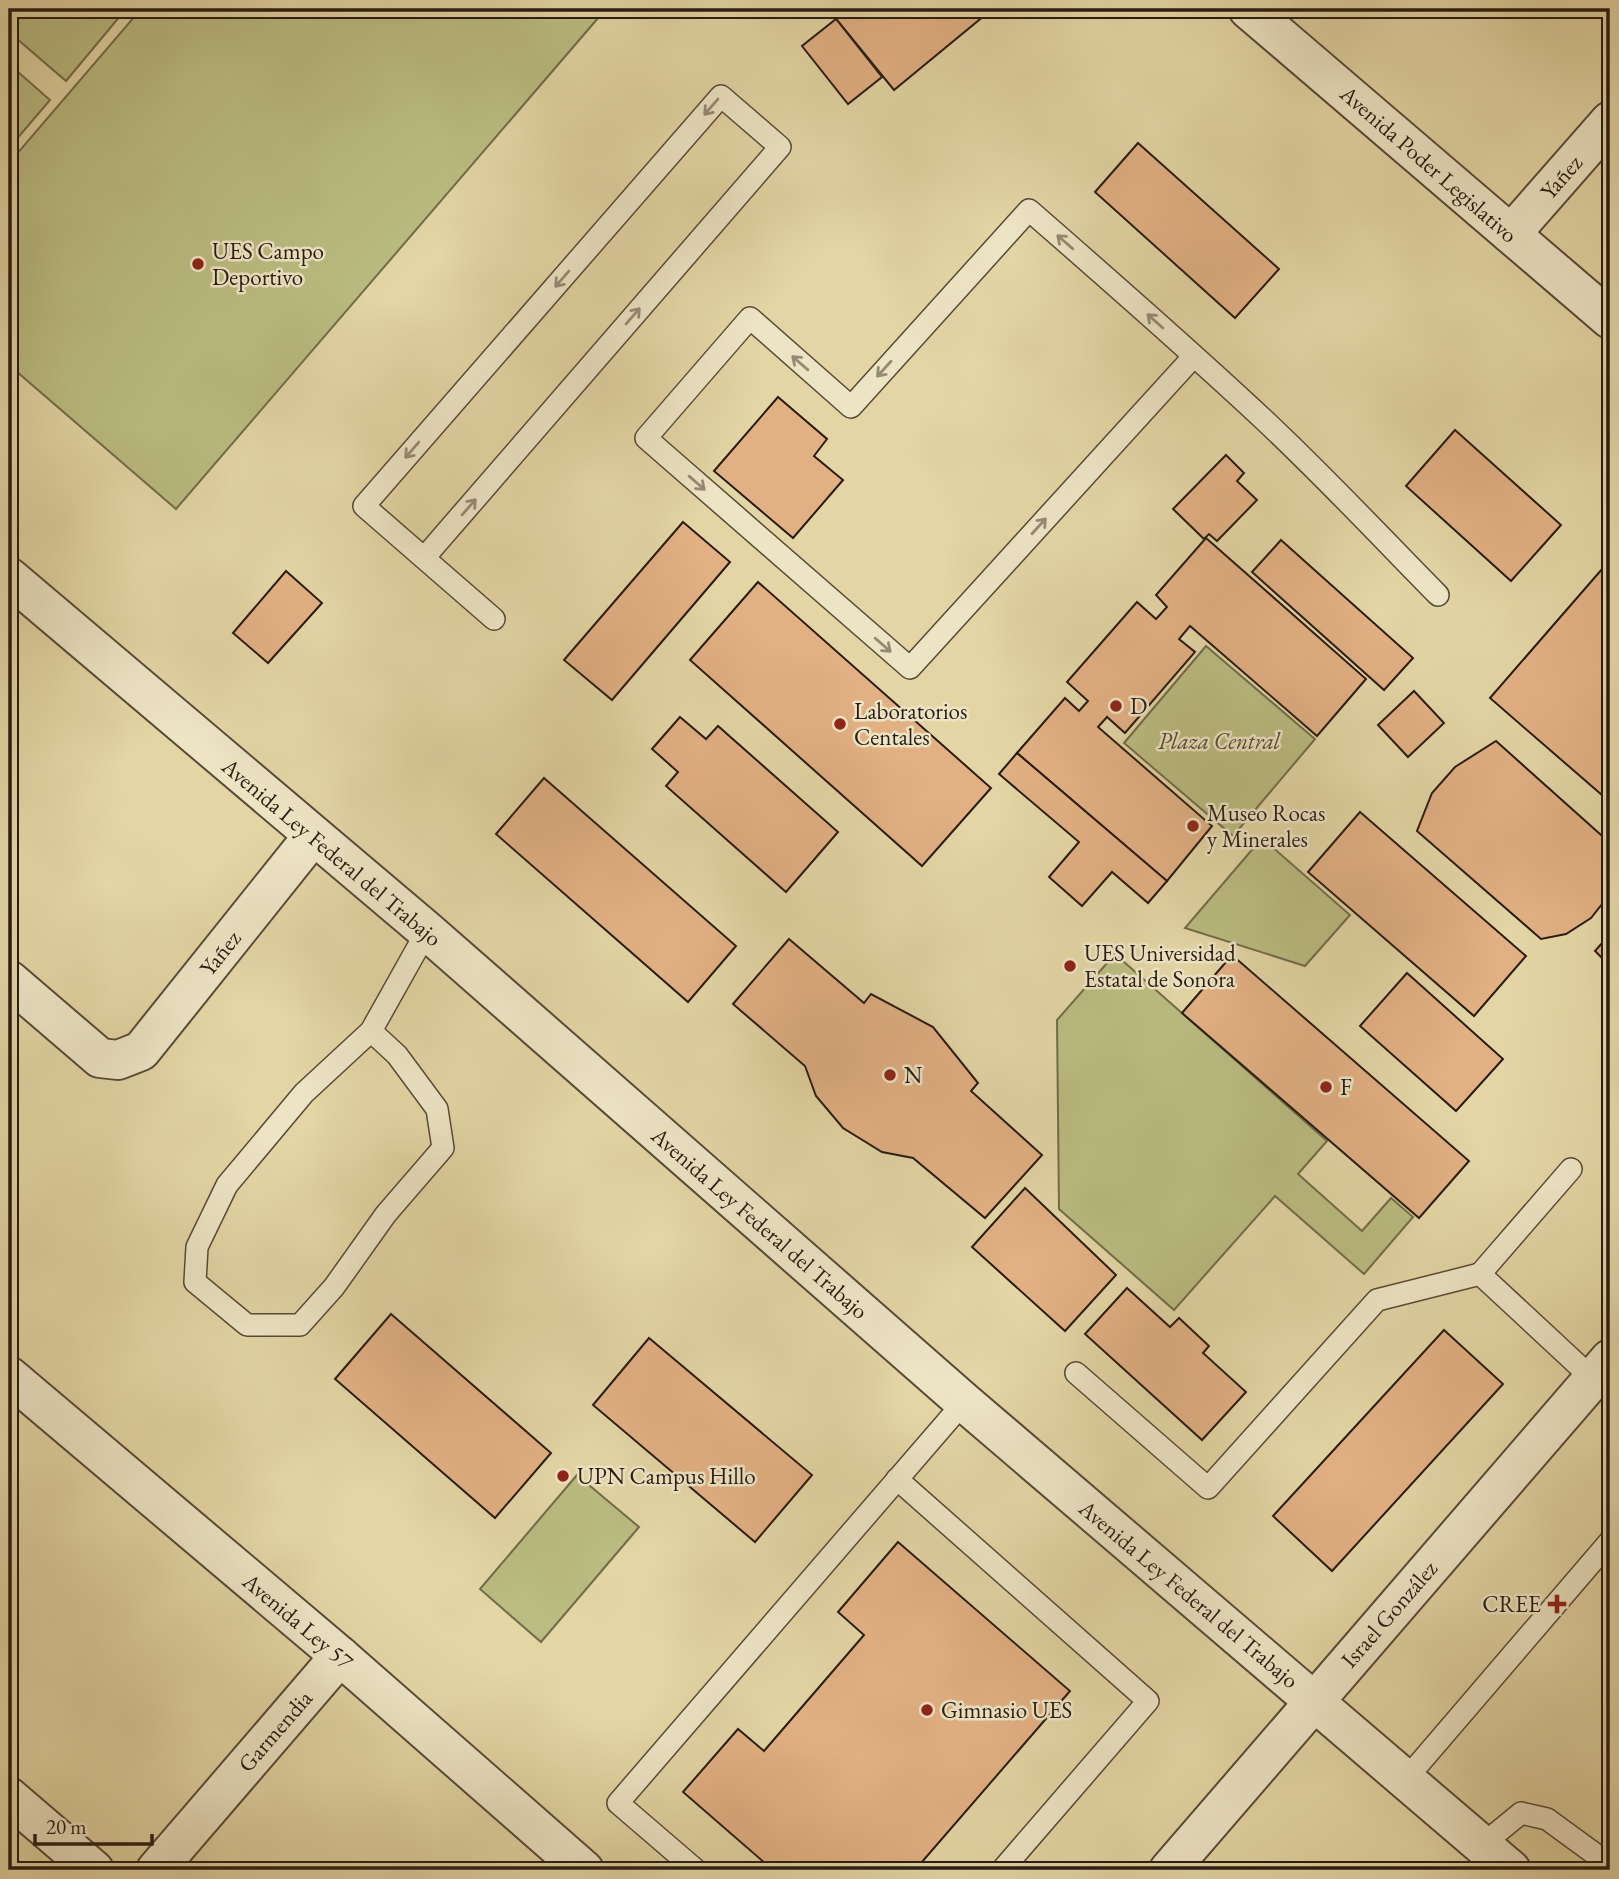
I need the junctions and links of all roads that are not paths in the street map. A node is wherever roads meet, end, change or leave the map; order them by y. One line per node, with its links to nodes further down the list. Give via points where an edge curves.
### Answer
1 (1248, 9): 3 (street, Avenida Poder Legislativo)
2 (1610, 121): 3 (street, Yañez)
3 (1511, 234): 4 (street, Avenida Poder Legislativo)
4 (1610, 319)
5 (1194, 356): 5 (lane, one-way to 5, via 1029,209 851,407 750,318 646,438 910,668); 8 (lane)
6 (424, 558): 6 (lane, one-way to 6, via 780,147 721,96 364,506); 9 (lane)
7 (9, 577): 10 (street, Avenida Ley Federal del Trabajo)
8 (1438, 595)
9 (494, 619)
10 (313, 836): 11 (street, Avenida Ley Federal del Trabajo); 12 (street, Yañez, via 141,1051 118,1060 100,1058)
11 (427, 932): 13 (lane); 19 (street, Avenida Ley Federal del Trabajo)
12 (9, 980)
13 (371, 1031): 13 (lane, via 304,1093 227,1185 197,1247 195,1282 247,1325 300,1325 443,1148 437,1109 397,1055)
14 (1571, 1169): 15 (lane)
15 (1480, 1274): 16 (lane); 17 (lane, via 1377,1300 1208,1488)
16 (1602, 1369): 23 (street, Israel González)
17 (1076, 1373)
18 (9, 1376): 22 (street, Avenida Ley 57)
19 (964, 1402): 20 (lane); 23 (street, Avenida Ley Federal del Trabajo)
20 (897, 1479): 31 (lane, via 618,1803); 32 (lane, via 1148,1701)
21 (1610, 1541): 24 (lane)
22 (340, 1656): 29 (street, Garmendia); 30 (street, Avenida Ley 57)
23 (1314, 1701): 24 (street, Avenida Ley Federal del Trabajo); 33 (street, Israel González)
24 (1406, 1779): 26 (street, Avenida Ley Federal del Trabajo)
25 (9, 1797): 28 (street)
26 (1482, 1845): 27 (lane, via 1521,1813 1547,1819); 34 (street, Avenida Ley Federal del Trabajo)
27 (1610, 1865)
28 (94, 1870)
29 (156, 1870)
30 (584, 1870)
31 (696, 1870)
32 (1002, 1870)
33 (1169, 1870)
34 (1511, 1870)

